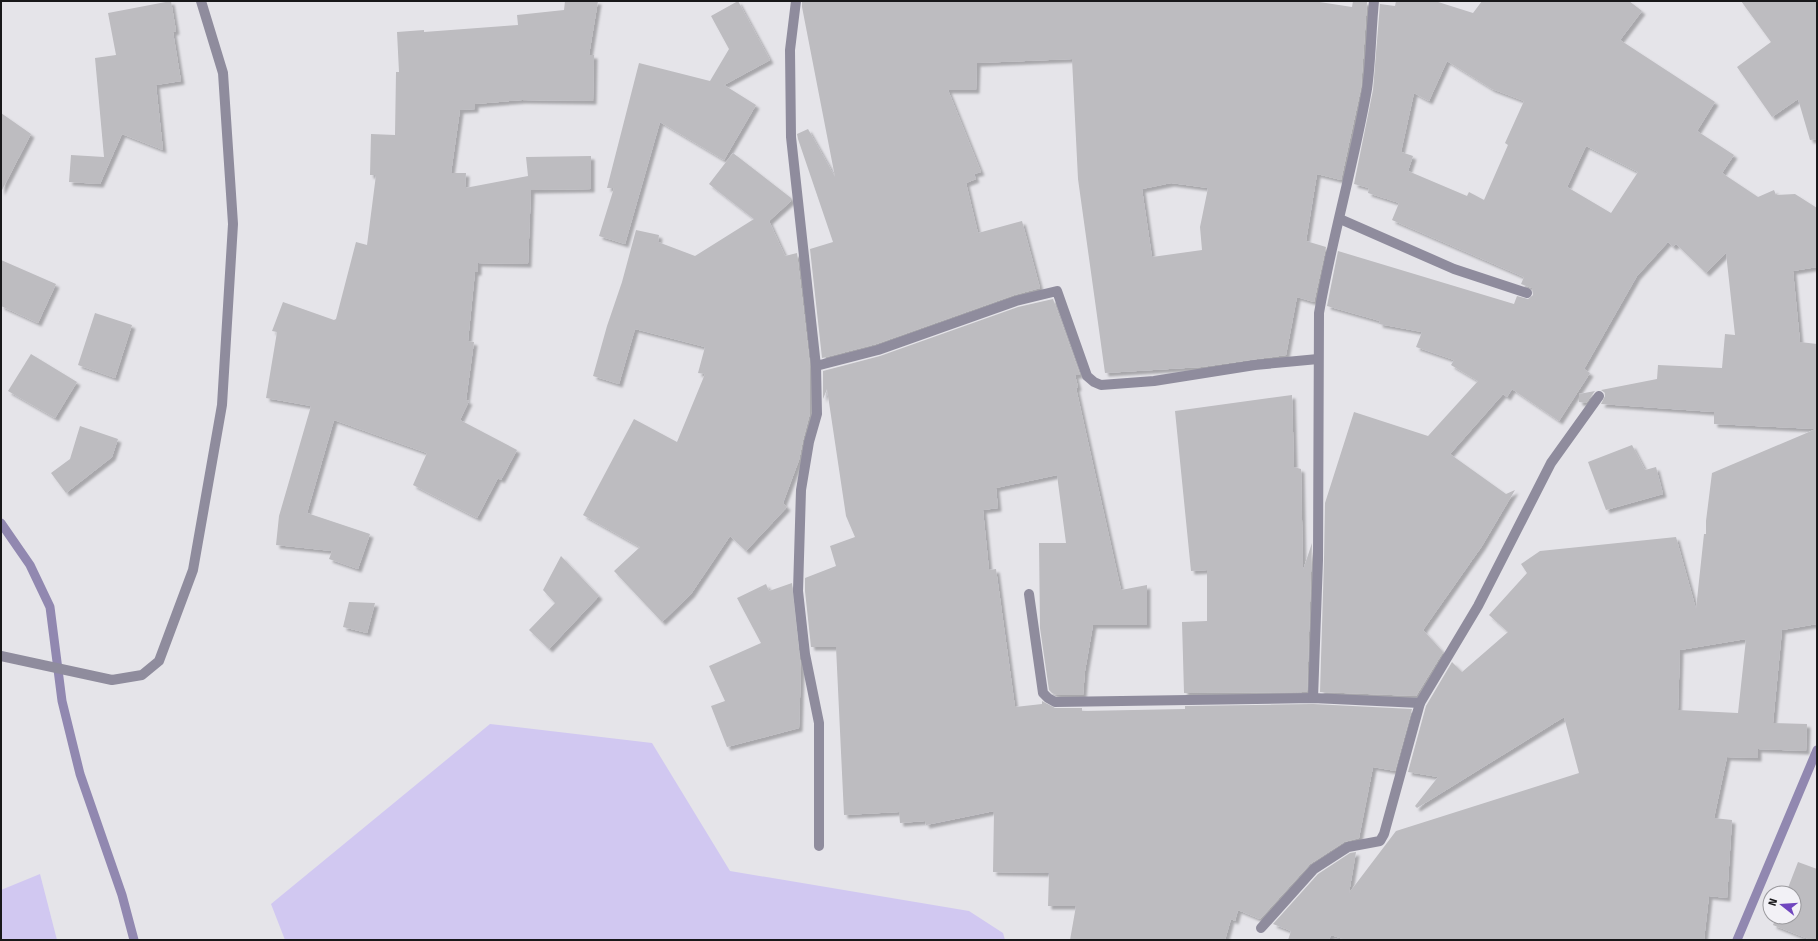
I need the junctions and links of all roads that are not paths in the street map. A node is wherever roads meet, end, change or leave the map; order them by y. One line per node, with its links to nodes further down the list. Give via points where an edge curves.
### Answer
1 (201, 1): 10 (street, via 223,73 233,224 222,405 193,570 159,661 142,675 112,680)
2 (796, 1): 7 (street, via 790,50 791,137)
3 (1374, 1): 4 (street, via 1367,88)
4 (1340, 219): 5 (street, via 1454,269); 6 (street, via 1320,313)
5 (1527, 293)
6 (1318, 359): 7 (street, via 1255,365 1154,381 1101,385 1087,376 1058,291 1016,301 878,350); 11 (street, via 1318,560)
7 (816, 366): 13 (street, via 817,414 809,442 801,490 798,592 805,654 819,723)
8 (1599, 396): 12 (street, via 1552,463 1478,606)
9 (1029, 594): 11 (street, via 1043,693 1056,702)
10 (1, 656)
11 (1313, 698): 12 (street)
12 (1420, 703): 14 (street, via 1380,841 1348,847 1314,869)
13 (819, 846)
14 (1261, 928)

